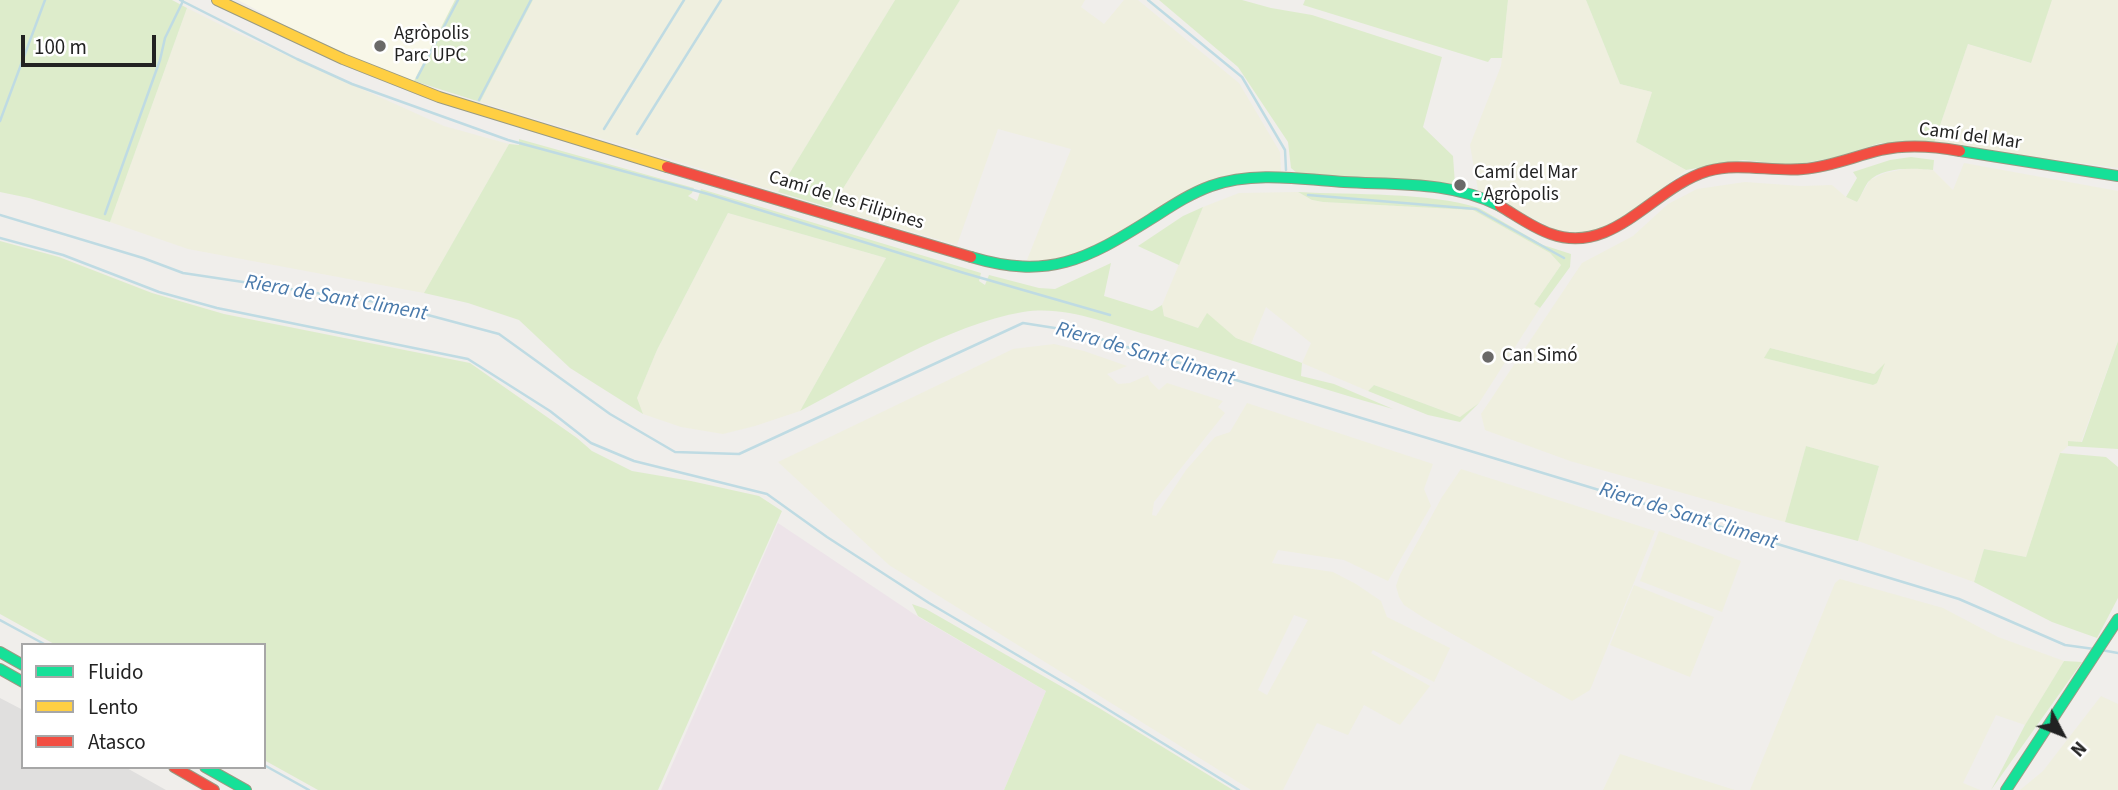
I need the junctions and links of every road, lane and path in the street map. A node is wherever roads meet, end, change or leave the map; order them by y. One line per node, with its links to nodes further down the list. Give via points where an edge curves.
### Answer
1 (217, 0): 3 (main road, Camí de les Filipines, via 340,60 472,109 1009,266 1043,268 1092,256 1187,196 1231,180 1407,185)
2 (2118, 176): 3 (main road, Camí del Mar, via 1903,146 1810,169 1731,167 1708,171 1665,191 1612,232 1590,239 1547,233)
3 (1473, 194)
4 (2118, 619): 13 (main road)
5 (0, 652): 6 (main road)
6 (21, 664)
7 (0, 669): 8 (main road)
8 (21, 681)
9 (177, 769): 11 (main road)
10 (209, 769): 12 (main road)
11 (214, 790)
12 (246, 790)
13 (2006, 790)

